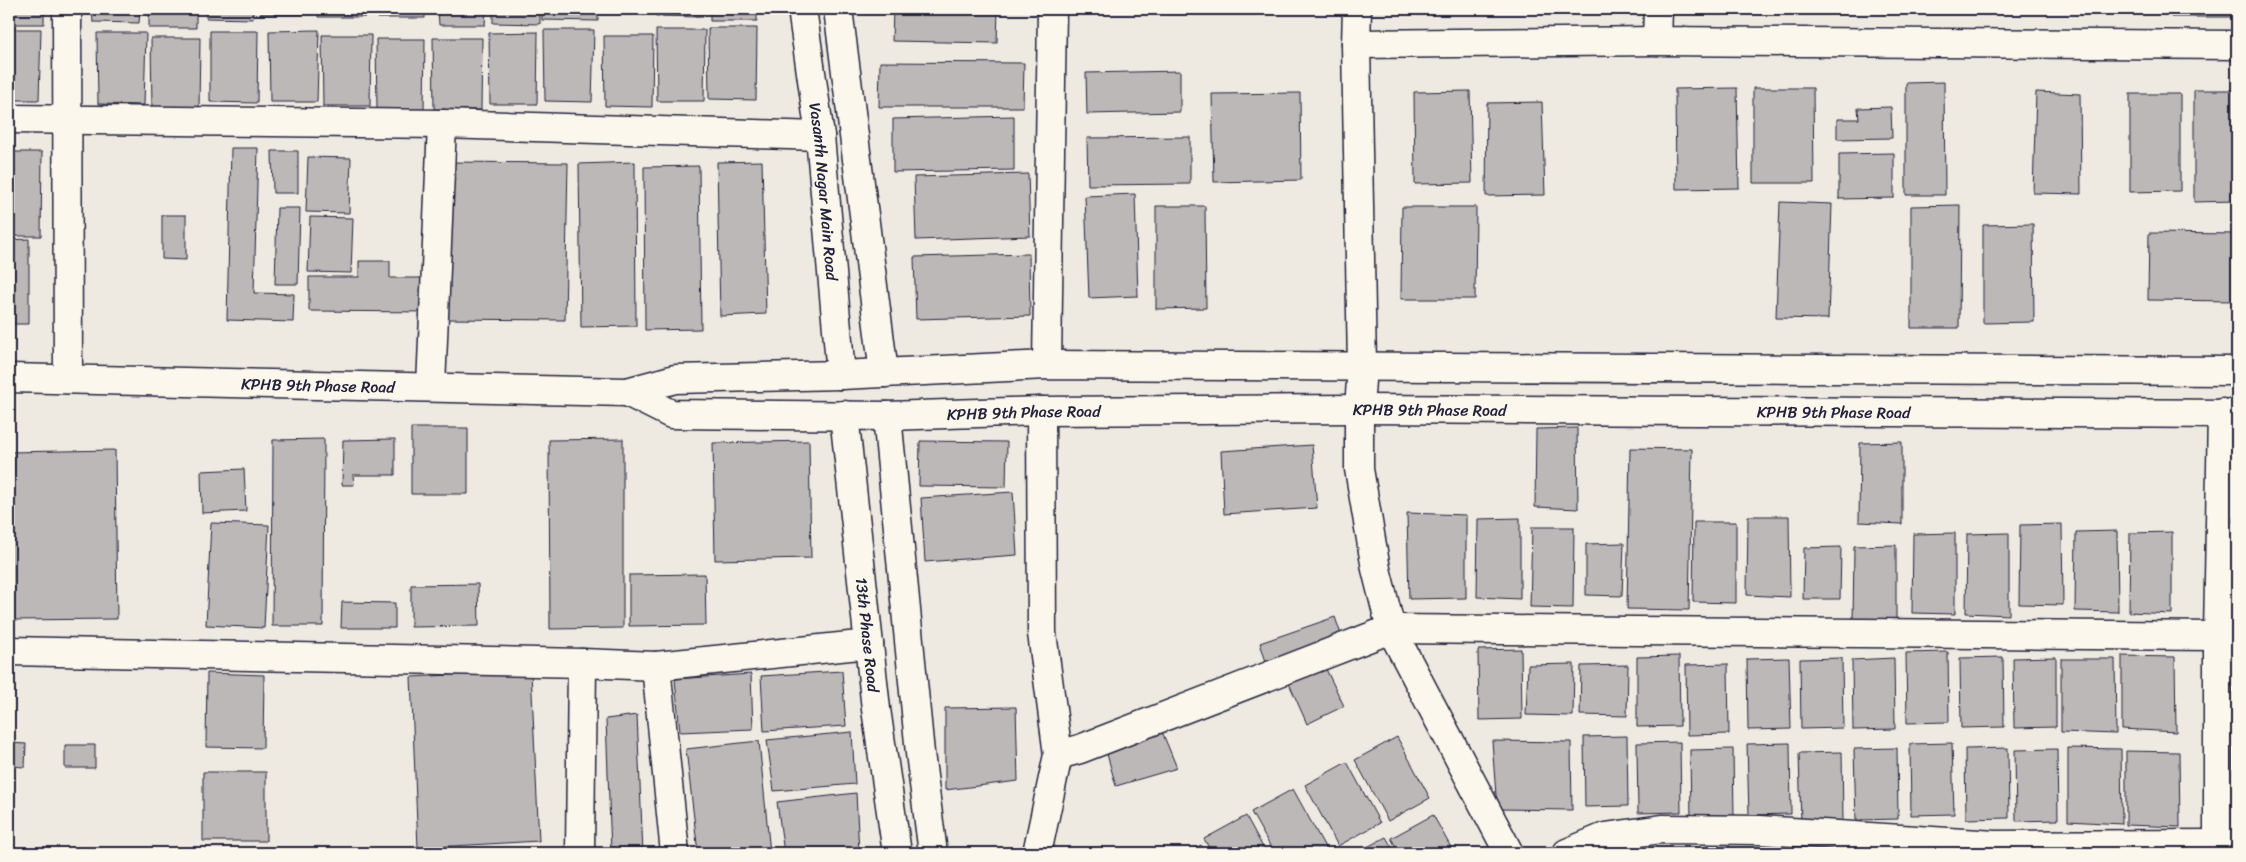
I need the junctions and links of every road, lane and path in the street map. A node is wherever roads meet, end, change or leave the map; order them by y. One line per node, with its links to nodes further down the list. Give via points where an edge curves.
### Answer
1 (66, 9): 11 (street)
2 (802, 9): 13 (street, Vasanth Nagar Main Road)
3 (838, 9): 17 (street)
4 (1052, 9): 14 (street)
5 (1357, 9): 8 (street)
6 (1658, 9): 7 (street)
7 (1657, 41): 8 (street); 9 (street)
8 (1356, 44): 15 (street)
9 (2237, 46)
10 (9, 120): 11 (street)
11 (68, 120): 12 (street); 21 (street)
12 (442, 124): 13 (street); 22 (street)
13 (820, 136): 18 (street, Vasanth Nagar Main Road)
14 (1047, 365): 15 (street, KPHB 9th Phase Road); 17 (street, KPHB 9th Phase Road)
15 (1362, 366): 16 (street, KPHB 9th Phase Road); 24 (street)
16 (2237, 370)
17 (884, 373): 18 (street, KPHB 9th Phase Road)
18 (841, 375): 20 (street, KPHB 9th Phase Road)
19 (9, 378): 21 (street, KPHB 9th Phase Road)
20 (719, 378): 23 (street, KPHB 9th Phase Road, via 675,379); 27 (street)
21 (68, 379): 22 (street, KPHB 9th Phase Road)
22 (431, 387): 23 (street, KPHB 9th Phase Road)
23 (627, 392): 27 (street, KPHB 9th Phase Road, via 671,414)
24 (1359, 409): 25 (street, KPHB 9th Phase Road); 26 (street, KPHB 9th Phase Road); 30 (street, via 1359,469 1376,569)
25 (1042, 412): 29 (street, KPHB 9th Phase Road); 36 (street, via 1042,633)
26 (2230, 413): 31 (street)
27 (719, 414): 28 (street, KPHB 9th Phase Road)
28 (844, 415): 29 (street, KPHB 9th Phase Road); 32 (street, 13th Phase Road)
29 (887, 416): 43 (street)
30 (1391, 629): 31 (street); 36 (street); 45 (street)
31 (2218, 636): 38 (street)
32 (870, 644): 35 (street); 42 (street, 13th Phase Road)
33 (9, 651): 34 (street)
34 (582, 663): 35 (street); 40 (street)
35 (656, 666): 41 (street)
36 (1058, 755): 44 (street)
37 (1767, 842): 39 (street); 46 (street, via 1662,829 1605,837)
38 (2218, 848): 39 (street)
39 (1997, 849)
40 (580, 853)
41 (675, 853)
42 (896, 853)
43 (932, 853)
44 (1037, 853)
45 (1509, 853)
46 (1567, 853)

